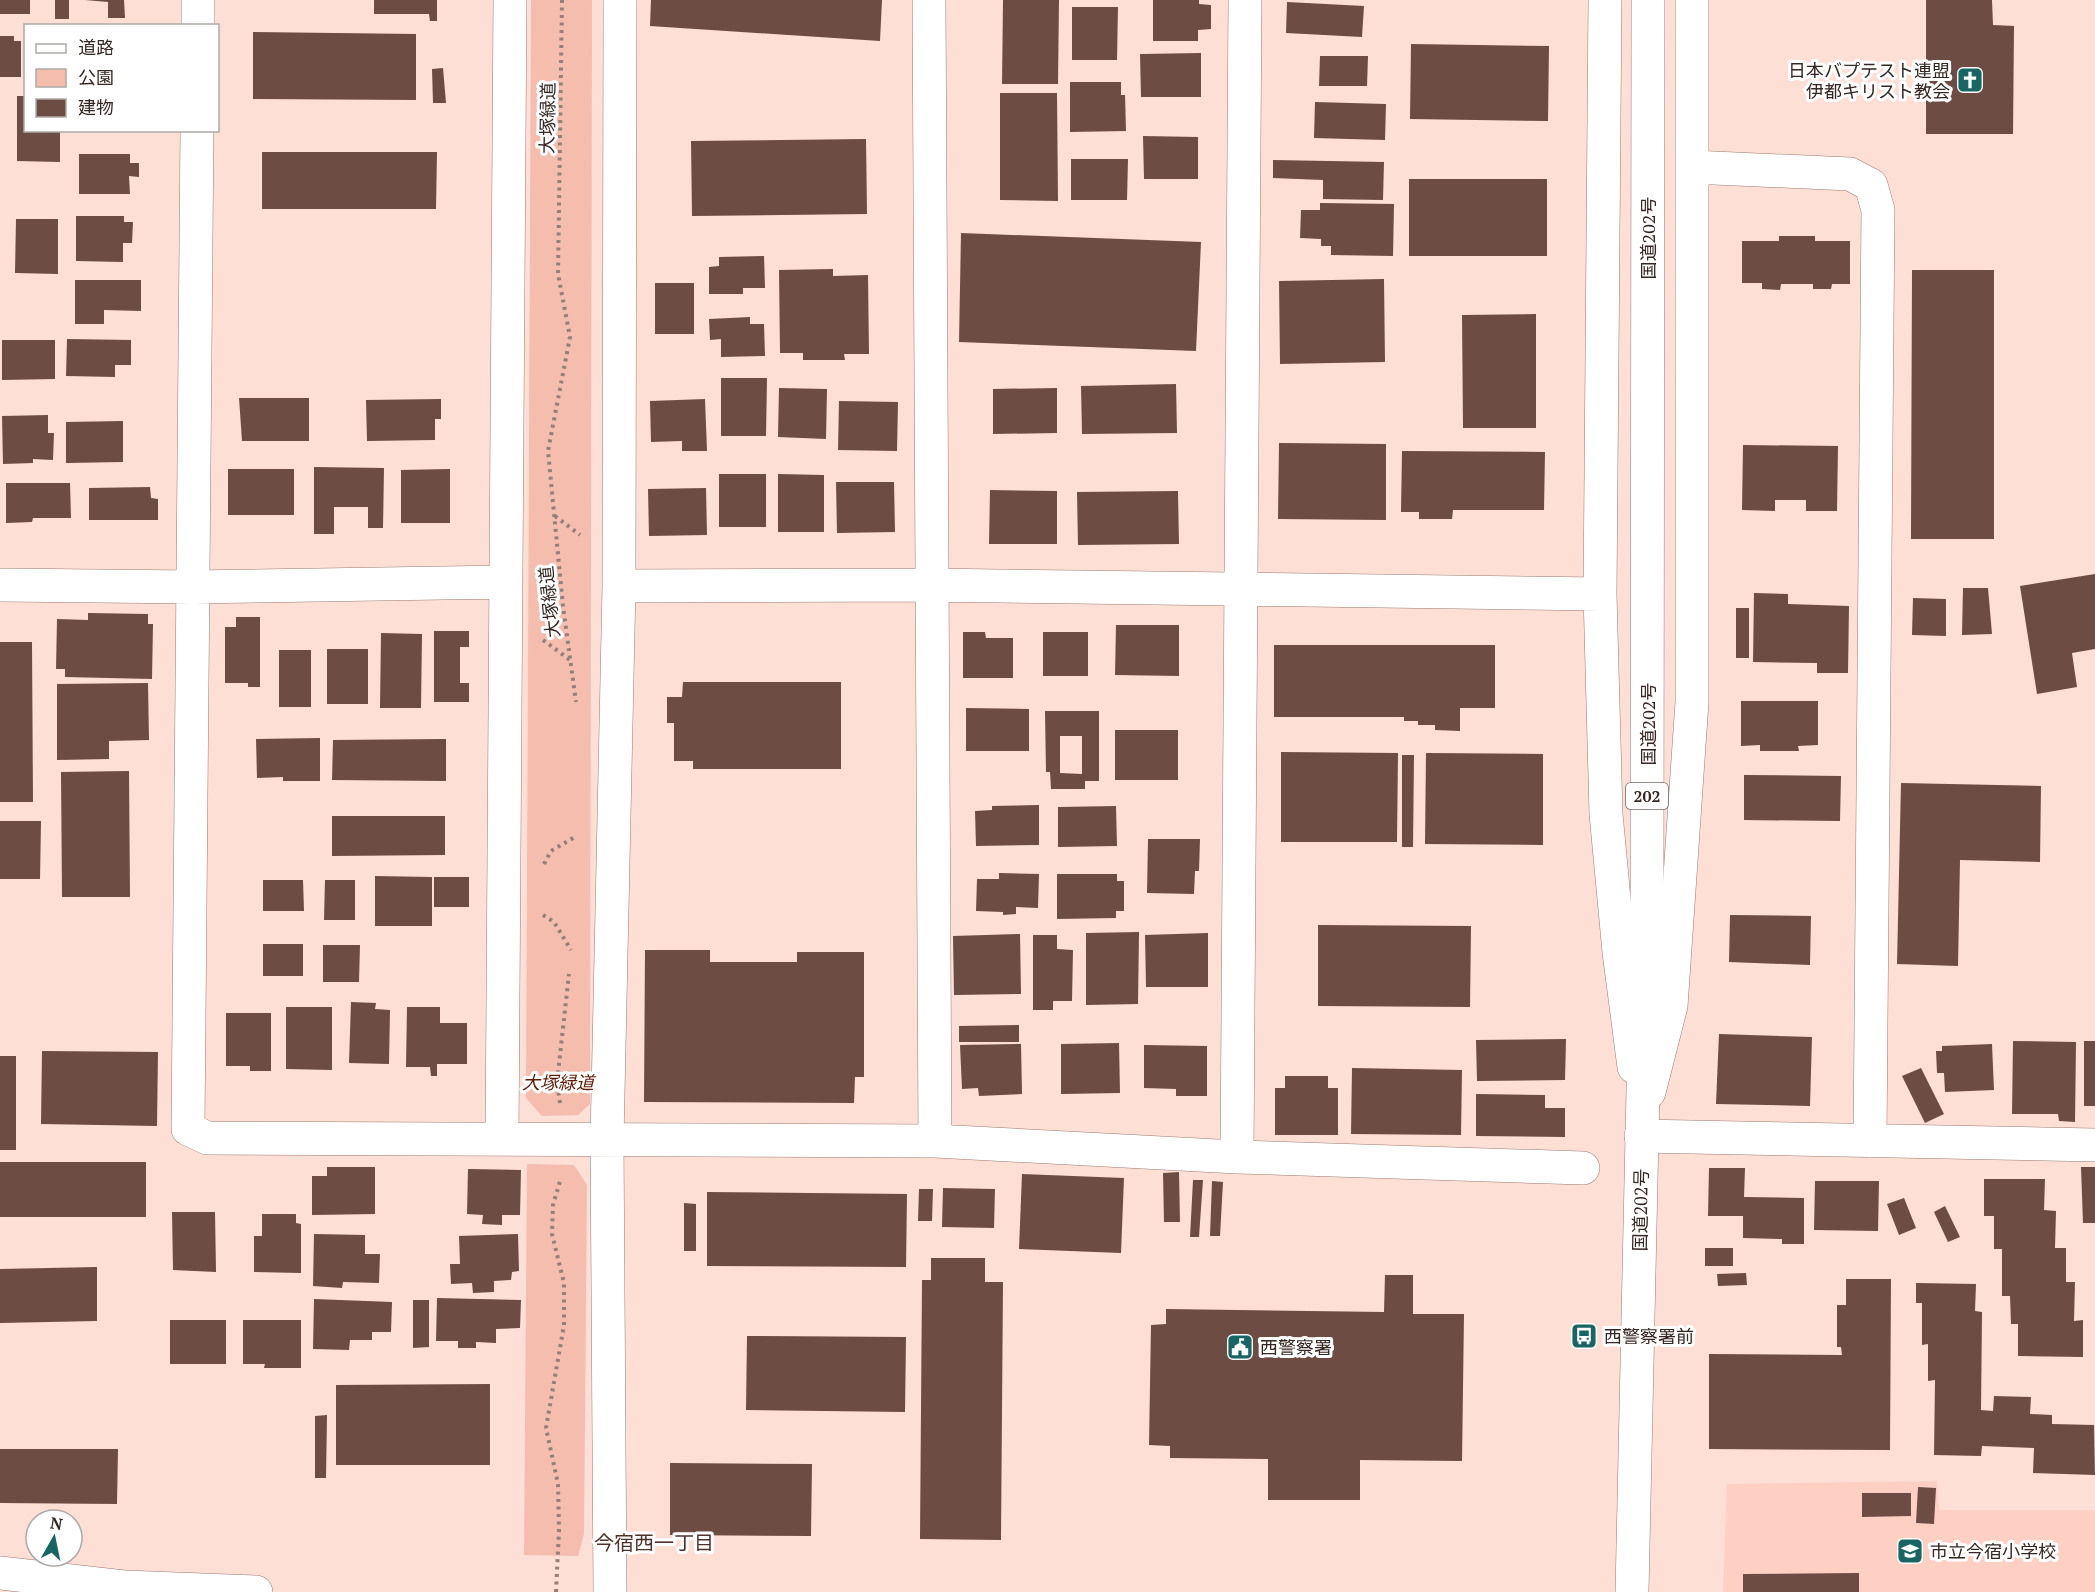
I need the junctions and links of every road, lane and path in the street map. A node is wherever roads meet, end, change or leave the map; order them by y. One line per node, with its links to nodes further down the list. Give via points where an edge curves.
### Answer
1 (198, 0): 10 (main road)
2 (510, 0): 13 (main road)
3 (562, 0): 20 (path, 大塚緑道, via 558,274 570,337 548,451 562,606)
4 (620, 0): 16 (main road)
5 (929, 0): 15 (main road)
6 (1245, 0): 18 (main road)
7 (1605, 0): 19 (main road)
8 (1648, 0): 30 (main road, 国道202号 / 202, via 1647,907)
9 (1692, 0): 12 (main road)
10 (198, 24)
11 (197, 132): 17 (main road)
12 (1692, 167): 30 (main road, via 1692,702 1671,1006); 35 (main road, via 1850,174 1871,185 1878,210)
13 (506, 582): 17 (main road); 31 (main road)
14 (0, 585): 17 (main road)
15 (930, 585): 16 (main road); 18 (main road); 34 (main road)
16 (619, 586): 33 (main road)
17 (194, 587): 31 (main road, via 188,1129 207,1138)
18 (1241, 589): 19 (main road); 37 (main road)
19 (1600, 594): 30 (main road, via 1606,814 1618,952)
20 (576, 704)
21 (576, 826): 22 (path)
22 (575, 837): 23 (path); 24 (path, via 551,851)
23 (575, 848)
24 (541, 869)
25 (540, 913): 27 (path, via 554,922)
26 (572, 940): 27 (path)
27 (572, 951): 28 (path)
28 (571, 962)
29 (570, 972): 32 (path, via 557,1082)
30 (1641, 1129): 35 (main road); 43 (main road, 国道202号 / 202)
31 (502, 1139): 32 (main road)
32 (566, 1140): 33 (main road); 41 (path, via 567,1161 553,1205 552,1234 564,1283 564,1325 546,1428 558,1484)
33 (607, 1140): 34 (main road); 42 (main road)
34 (935, 1141): 37 (main road)
35 (1870, 1141): 36 (main road)
36 (2095, 1145)
37 (1237, 1157): 38 (main road)
38 (1582, 1168)
39 (0, 1573): 40 (main road, via 124,1587)
40 (256, 1592)
41 (556, 1592)
42 (610, 1592)
43 (1632, 1592)

